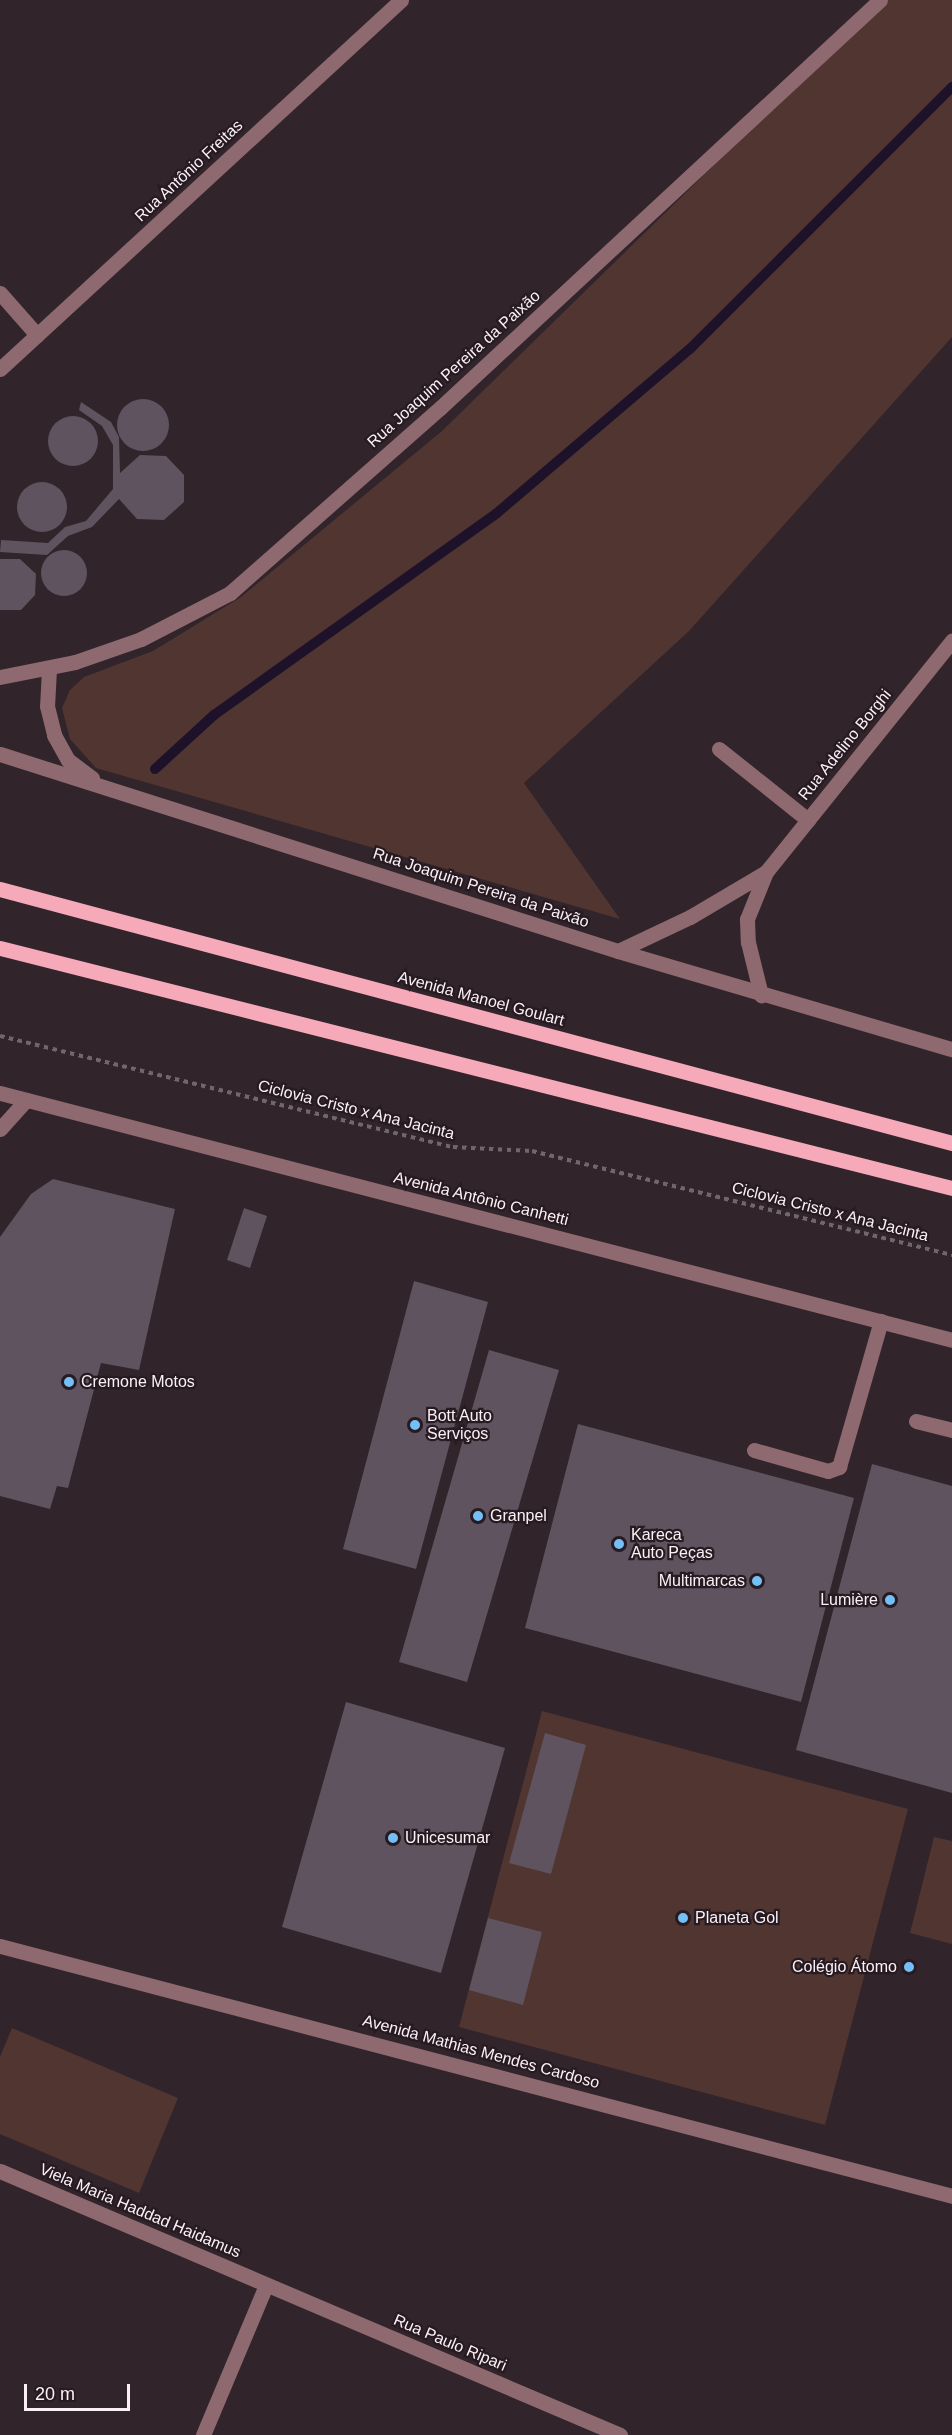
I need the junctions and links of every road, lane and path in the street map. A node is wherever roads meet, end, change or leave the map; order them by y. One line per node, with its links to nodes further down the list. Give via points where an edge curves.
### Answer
1 (401, 0): 4 (street, Rua Antônio Freitas)
2 (872, 3): 7 (street, Rua Joaquim Pereira da Paixão, via 440,408 230,593 141,639)
3 (0, 293): 4 (street)
4 (37, 335): 5 (street, Rua Antônio Freitas)
5 (0, 369)
6 (952, 641): 12 (street, Rua Adelino Borghi)
7 (49, 669): 8 (street, Rua Joaquim Pereira da Paixão); 11 (street, via 47,706 54,735 68,760)
8 (0, 677)
9 (719, 749): 12 (street)
10 (0, 754): 11 (street, Rua Joaquim Pereira da Paixão)
11 (100, 784): 16 (street, Rua Joaquim Pereira da Paixão)
12 (808, 820): 13 (street, Rua Adelino Borghi)
13 (766, 872): 16 (street, via 699,912); 17 (street, via 747,920 748,942)
14 (0, 889): 23 (main road, Avenida Manoel Goulart)
15 (0, 948): 24 (main road)
16 (618, 951): 17 (street, Rua Joaquim Pereira da Paixão)
17 (761, 995): 19 (street, Rua Joaquim Pereira da Paixão)
18 (0, 1036): 25 (path, Ciclovia Cristo x Ana Jacinta, via 453,1147 532,1151)
19 (952, 1049)
20 (0, 1093): 21 (street, Avenida Antônio Canhetti)
21 (26, 1100): 22 (street); 26 (street, Avenida Antônio Canhetti)
22 (0, 1129)
23 (952, 1143)
24 (952, 1188)
25 (952, 1255)
26 (881, 1321): 27 (street, Avenida Antônio Canhetti); 30 (street, via 839,1467 828,1470)
27 (952, 1340)
28 (916, 1421): 29 (street)
29 (952, 1430)
30 (754, 1450)
31 (0, 1946): 33 (street, Avenida Mathias Mendes Cardoso)
32 (0, 2171): 34 (street, Viela Maria Haddad Haidamus)
33 (952, 2196)
34 (266, 2285): 35 (street); 36 (street, Rua Paulo Ripari)
35 (203, 2435)
36 (621, 2435)

